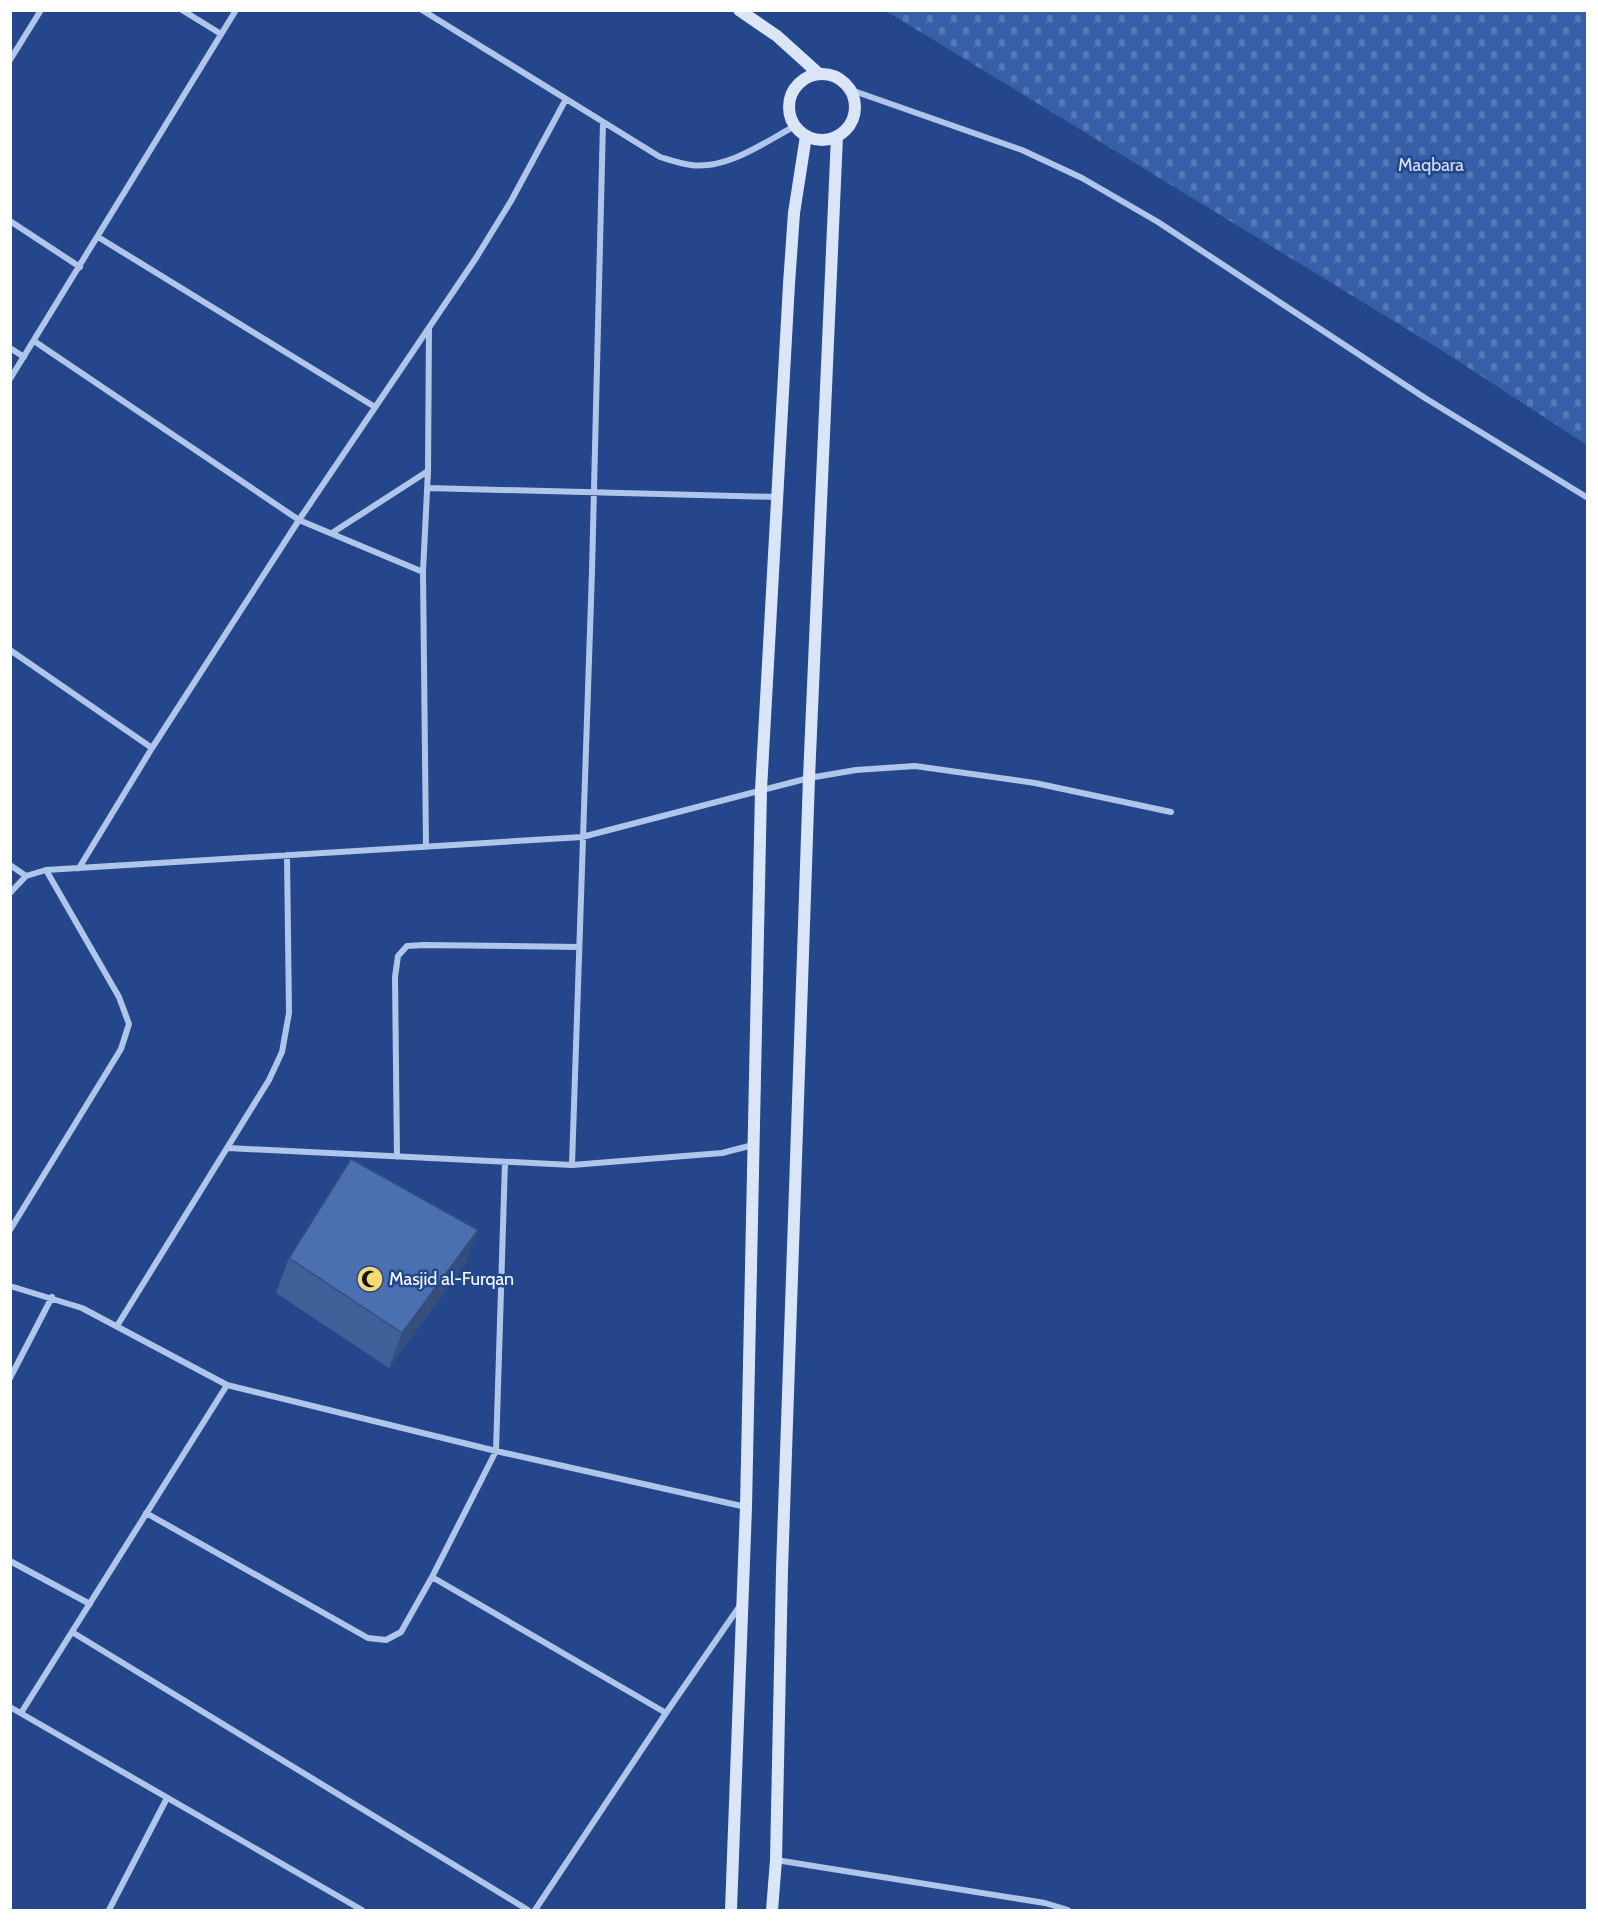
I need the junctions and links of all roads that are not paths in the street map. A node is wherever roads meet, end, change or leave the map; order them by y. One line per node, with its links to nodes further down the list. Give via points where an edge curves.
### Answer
1 (41, 10): 7 (street)
2 (182, 10): 6 (street)
3 (236, 10): 6 (street)
4 (422, 10): 10 (street)
5 (740, 10): 8 (main road, via 777,36)
6 (221, 34): 16 (street)
7 (10, 60)
8 (818, 73): 9 (main road, via 837,76); 12 (main road, via 801,80 791,93 789,111)
9 (851, 90): 14 (main road, via 855,107 850,124); 28 (street, via 1022,150 1082,178 1158,222 1425,398)
10 (566, 99): 11 (street); 18 (street, via 511,201)
11 (603, 122): 12 (street, via 660,157 693,165 734,158); 26 (street)
12 (795, 126): 13 (main road)
13 (806, 136): 14 (main road, via 819,140); 27 (main road, via 794,213)
14 (837, 136): 34 (main road)
15 (10, 221): 17 (street)
16 (98, 237): 17 (street); 23 (street)
17 (80, 267): 19 (street)
18 (429, 328): 23 (street); 24 (street)
19 (34, 341): 21 (street); 29 (street)
20 (10, 348): 21 (street)
21 (24, 357): 22 (street)
22 (10, 379)
23 (375, 407): 29 (street)
24 (428, 471): 25 (street); 30 (street)
25 (428, 488): 26 (street); 31 (street)
26 (594, 493): 27 (street); 37 (street)
27 (777, 497): 35 (main road)
28 (1587, 498)
29 (299, 520): 30 (street); 33 (street)
30 (332, 533): 31 (street)
31 (423, 572): 38 (street)
32 (10, 650): 33 (street)
33 (152, 748): 41 (street)
34 (809, 778): 35 (street); 36 (street, via 915,766 1035,783); 69 (main road)
35 (761, 790): 37 (street); 46 (main road)
36 (1171, 812)
37 (582, 837): 38 (street); 45 (street)
38 (426, 846): 39 (street)
39 (287, 855): 41 (street); 47 (street, via 289,1013 282,1053)
40 (10, 865): 43 (street)
41 (79, 868): 42 (street)
42 (46, 870): 43 (street); 51 (street, via 119,997 129,1024 121,1050)
43 (26, 876): 44 (street)
44 (10, 892)
45 (579, 947): 48 (street, via 424,945 407,946 398,956); 50 (street)
46 (753, 1145): 50 (street, via 722,1153); 58 (main road)
47 (228, 1148): 48 (street); 54 (street)
48 (397, 1157): 49 (street)
49 (505, 1162): 50 (street); 57 (street)
50 (572, 1165)
51 (10, 1230)
52 (10, 1286): 53 (street)
53 (52, 1297): 54 (street); 55 (street)
54 (117, 1326): 56 (street)
55 (10, 1378)
56 (227, 1385): 57 (street); 59 (street)
57 (496, 1451): 58 (street); 61 (street)
58 (746, 1507): 63 (main road)
59 (146, 1514): 61 (street, via 368,1638 386,1640 401,1632); 62 (street)
60 (10, 1561): 62 (street)
61 (432, 1577): 67 (street)
62 (90, 1604): 64 (street)
63 (742, 1604): 67 (street); 75 (main road)
64 (72, 1632): 66 (street); 73 (street)
65 (10, 1707): 66 (street)
66 (21, 1713): 68 (street)
67 (666, 1713): 74 (street)
68 (167, 1797): 71 (street); 72 (street)
69 (776, 1860): 70 (street); 76 (main road)
70 (1045, 1903): 77 (street); 78 (street)
71 (109, 1911)
72 (362, 1911)
73 (528, 1911)
74 (535, 1911)
75 (731, 1911)
76 (772, 1911)
77 (1042, 1911)
78 (1068, 1911)

